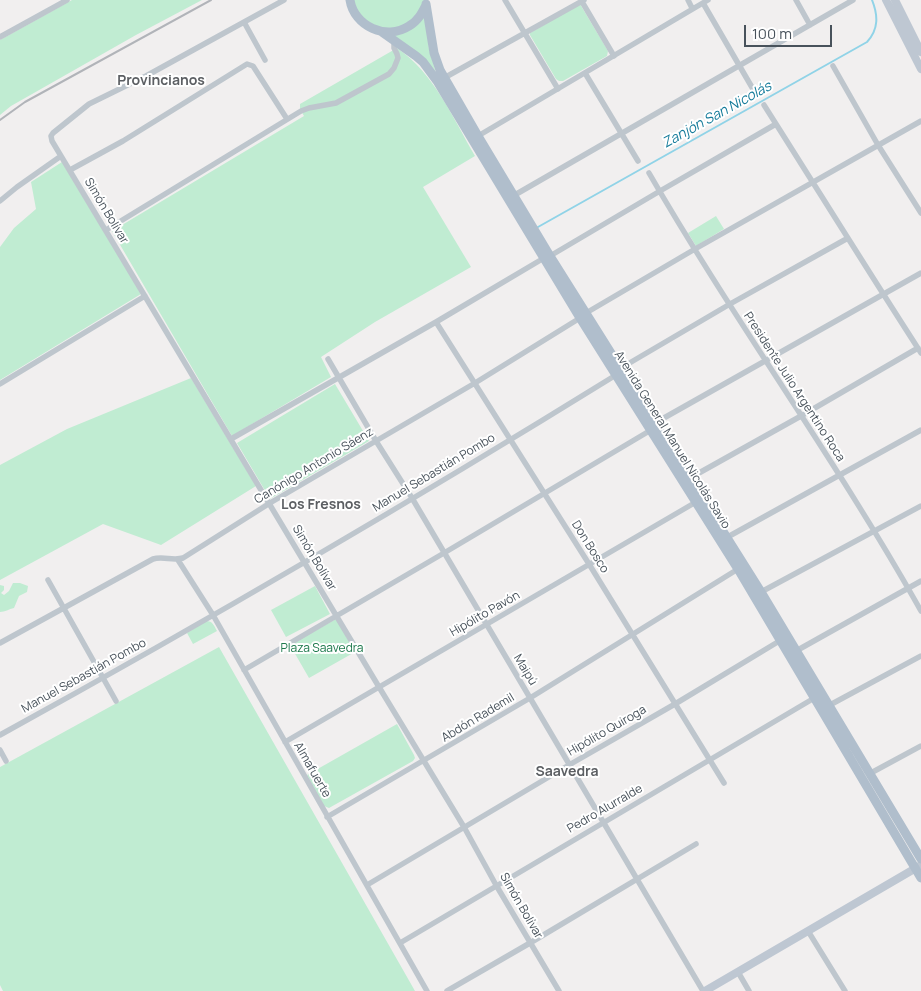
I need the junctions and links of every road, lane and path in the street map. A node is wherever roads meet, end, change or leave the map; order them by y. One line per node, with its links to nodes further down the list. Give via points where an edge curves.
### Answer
1 (67, 0): 18 (street)
2 (284, 0): 14 (street)
3 (350, 0): 16 (main road, Avenida General Manuel Nicolás Savio, via 362,22)
4 (505, 0): 17 (street)
5 (582, 0): 17 (street); 21 (street)
6 (688, 0): 13 (street)
7 (796, 0): 15 (street)
8 (853, 0): 15 (street)
9 (886, 0): 25 (main road)
10 (895, 0): 20 (main road)
11 (705, 1): 13 (street); 23 (street)
12 (427, 2): 16 (main road, Avenida General Manuel Nicolás Savio, via 417,20 409,26); 27 (main road, Avenida General Manuel Nicolás Savio, via 434,53)
13 (692, 8): 21 (street)
14 (244, 22): 22 (street); 37 (street, Simón Bolívar, via 89,104 51,136)
15 (810, 25): 23 (street)
16 (382, 32): 19 (main road, Avenida General Manuel Nicolás Savio)
17 (525, 33): 27 (street); 28 (street)
18 (0, 37)
19 (396, 42): 31 (street, via 394,48 398,58 389,74 336,103 309,108); 49 (main road, Avenida General Manuel Nicolás Savio, via 423,62 437,81)
20 (920, 49)
21 (614, 56): 26 (street)
22 (265, 60)
23 (740, 66): 29 (street); 34 (street)
24 (833, 66): 36 (street)
25 (921, 69)
26 (586, 73): 28 (street); 34 (street)
27 (444, 78): 35 (main road, Avenida General Manuel Nicolás Savio)
28 (558, 90): 35 (street)
29 (758, 96)
30 (764, 105): 33 (street)
31 (287, 119): 39 (street, via 253,66 247,64); 46 (street)
32 (921, 121): 36 (street, Canónigo Antonio Sáenz)
33 (776, 124): 41 (street); 42 (street)
34 (621, 133): 38 (street); 43 (street)
35 (478, 136): 43 (main road, Avenida General Manuel Nicolás Savio)
36 (878, 145): 41 (street, Canónigo Antonio Sáenz); 45 (street)
37 (61, 156): 39 (street, Simón Bolívar); 44 (street)
38 (638, 161)
39 (70, 170): 46 (street, Simón Bolívar)
40 (649, 173): 42 (street, Presidente Julio Argentino Roca)
41 (813, 182): 47 (street); 48 (street, Canónigo Antonio Sáenz)
42 (660, 191): 48 (street, Presidente Julio Argentino Roca); 49 (street)
43 (513, 196): 49 (main road, Avenida General Manuel Nicolás Savio)
44 (0, 201)
45 (921, 213)
46 (106, 230): 52 (street, Simón Bolívar)
47 (848, 238): 51 (street); 53 (street, Manuel Sebastián Pombo)
48 (695, 249): 53 (street, Presidente Julio Argentino Roca); 54 (street, Canónigo Antonio Sáenz)
49 (547, 257): 54 (main road, Avenida General Manuel Nicolás Savio); 55 (street)
50 (921, 273): 51 (street)
51 (883, 295): 56 (street); 58 (street)
52 (145, 296): 62 (street); 66 (street, Simón Bolívar)
53 (730, 304): 58 (street, Presidente Julio Argentino Roca); 59 (street, Manuel Sebastián Pombo)
54 (583, 315): 59 (main road, Avenida General Manuel Nicolás Savio); 61 (street, Canónigo Antonio Sáenz)
55 (436, 322): 60 (street); 61 (street, Don Bosco)
56 (920, 351): 63 (street)
57 (328, 359): 60 (street, Maipú)
58 (764, 360): 63 (street, Presidente Julio Argentino Roca); 64 (street)
59 (619, 372): 64 (main road, Avenida General Manuel Nicolás Savio); 67 (street, Manuel Sebastián Pombo)
60 (339, 378): 66 (street); 68 (street, Maipú)
61 (476, 383): 67 (street, Don Bosco); 68 (street, Canónigo Antonio Sáenz)
62 (0, 384)
63 (801, 416): 69 (street, Presidente Julio Argentino Roca); 70 (street)
64 (653, 426): 70 (main road, Avenida General Manuel Nicolás Savio); 71 (street); 73 (main road, Avenida General Manuel Nicolás Savio)
65 (921, 430): 69 (street)
66 (231, 440): 74 (street, Simón Bolívar)
67 (511, 440): 71 (street, Don Bosco); 72 (street, Manuel Sebastián Pombo)
68 (376, 441): 72 (street, Maipú); 74 (street, Canónigo Antonio Sáenz)
69 (838, 475): 76 (street, Presidente Julio Argentino Roca); 77 (street)
70 (690, 478): 77 (main road, Avenida General Manuel Nicolás Savio)
71 (544, 494): 78 (street); 81 (street, Don Bosco)
72 (412, 498): 78 (street, Maipú); 80 (street, Manuel Sebastián Pombo)
73 (696, 502): 77 (main road, Avenida General Manuel Nicolás Savio); 81 (street, Hipólito Pavón)
74 (270, 504): 79 (street, Canónigo Antonio Sáenz); 80 (street, Simón Bolívar)
75 (921, 506): 76 (street)
76 (874, 531): 85 (street, Presidente Julio Argentino Roca); 86 (street)
77 (723, 539): 82 (main road, Avenida General Manuel Nicolás Savio); 86 (main road, Avenida General Manuel Nicolás Savio)
78 (444, 553): 90 (street); 91 (street, Maipú)
79 (178, 560): 87 (street, via 152,559); 89 (street, Almafuerte)
80 (305, 562): 89 (street, Manuel Sebastián Pombo); 90 (street, Simón Bolívar)
81 (589, 564): 91 (street, Hipólito Pavón); 92 (street, Don Bosco)
82 (738, 569): 92 (street, Abdón Rademil); 93 (main road, Avenida General Manuel Nicolás Savio)
83 (48, 580): 87 (street)
84 (921, 581): 85 (street)
85 (908, 588): 88 (street, Presidente Julio Argentino Roca); 95 (street)
86 (761, 592): 95 (main road, Avenida General Manuel Nicolás Savio)
87 (63, 608): 94 (street); 98 (street)
88 (921, 611)
89 (212, 615): 97 (street, Almafuerte); 98 (street, Manuel Sebastián Pombo)
90 (337, 616): 97 (street); 99 (street, Simón Bolívar)
91 (486, 625): 99 (street, Hipólito Pavón); 101 (street, Maipú)
92 (633, 635): 101 (street, Abdón Rademil); 103 (street, Don Bosco)
93 (781, 640): 100 (main road, Avenida General Manuel Nicolás Savio); 103 (street, Hipólito Quiroga)
94 (0, 643)
95 (796, 650): 100 (main road, Avenida General Manuel Nicolás Savio)
96 (921, 656): 104 (street)
97 (244, 670): 106 (street, Almafuerte)
98 (103, 678): 102 (street); 105 (street, Manuel Sebastián Pombo)
99 (379, 687): 106 (street, Hipólito Pavón); 109 (street, Simón Bolívar)
100 (818, 696): 104 (main road, Avenida General Manuel Nicolás Savio); 110 (street, Pedro Alurralde)
101 (530, 698): 109 (street, Abdón Rademil); 112 (street, Maipú)
102 (116, 701)
103 (675, 704): 110 (street, Don Bosco); 112 (street, Hipólito Quiroga)
104 (826, 708): 113 (main road, Avenida General Manuel Nicolás Savio); 120 (main road, Avenida General Manuel Nicolás Savio)
105 (0, 735)
106 (285, 742): 115 (street, Almafuerte)
107 (921, 746): 113 (street)
108 (0, 750): 111 (street)
109 (425, 760): 115 (street, Abdón Rademil); 117 (street, Simón Bolívar)
110 (710, 760): 114 (street, Don Bosco); 116 (street, Pedro Alurralde)
111 (6, 761)
112 (569, 765): 116 (street, Maipú); 117 (street, Hipólito Quiroga)
113 (869, 774): 119 (main road, Avenida General Manuel Nicolás Savio)
114 (724, 783)
115 (328, 817): 123 (street, Almafuerte)
116 (603, 822): 122 (street, Maipú); 124 (street, Pedro Alurralde)
117 (464, 827): 123 (street, Hipólito Quiroga); 124 (street, Simón Bolívar)
118 (696, 844): 122 (street)
119 (921, 859)
120 (918, 867): 121 (main road, Avenida General Manuel Nicolás Savio); 125 (main road)
121 (921, 878)
122 (637, 879): 127 (street); 132 (street, Maipú)
123 (367, 885): 126 (street, Almafuerte)
124 (496, 886): 126 (street, Pedro Alurralde); 127 (street, Simón Bolívar)
125 (808, 931): 128 (main road); 134 (street)
126 (400, 943): 129 (street, Almafuerte)
127 (530, 943): 130 (street); 131 (street, Simón Bolívar)
128 (738, 972): 132 (main road); 133 (street)
129 (427, 991)
130 (447, 991)
131 (559, 991)
132 (704, 991)
133 (749, 991)
134 (845, 991)

